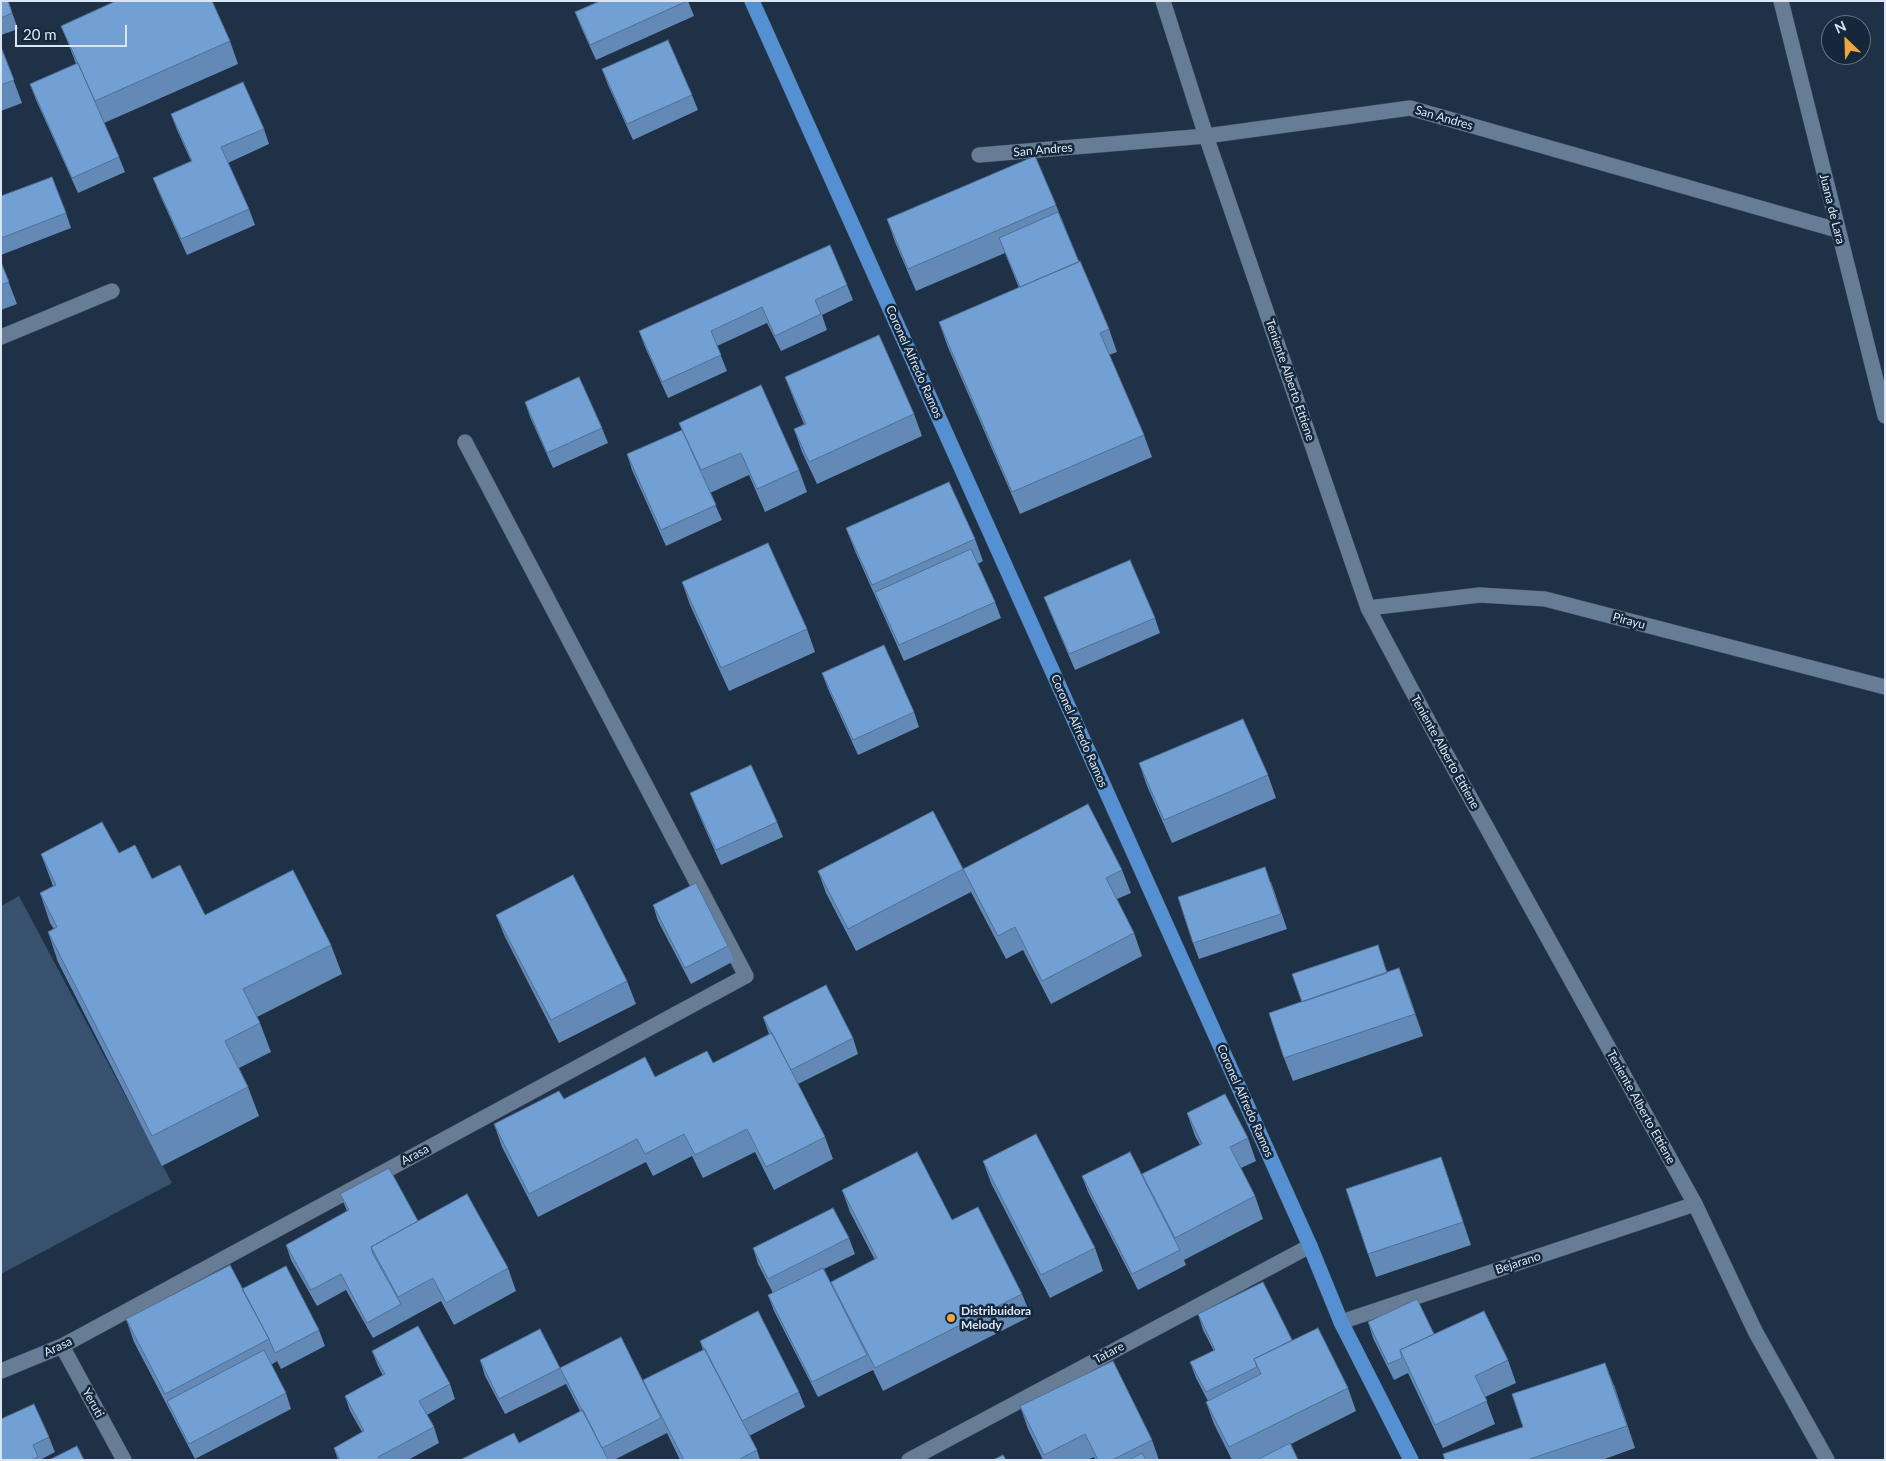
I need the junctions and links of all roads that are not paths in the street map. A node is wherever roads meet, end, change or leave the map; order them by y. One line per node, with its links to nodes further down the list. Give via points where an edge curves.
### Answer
1 (752, 1): 14 (main road, Coronel Alfredo Ramos)
2 (1163, 1): 4 (street, Teniente Alberto Ettiene)
3 (1781, 1): 6 (street, Juana de Lara)
4 (1206, 136): 5 (street, San Andres); 6 (street, San Andres, via 1410,108); 11 (street, Teniente Alberto Ettiene)
5 (980, 155)
6 (1837, 230): 9 (street, Juana de Lara)
7 (112, 291): 8 (street)
8 (1, 337)
9 (1885, 416)
10 (465, 442): 16 (street, Arasa, via 746,976)
11 (1368, 608): 12 (street, Pirayu, via 1480,595 1545,599); 13 (street, Teniente Alberto Ettiene)
12 (1885, 687)
13 (1696, 1204): 15 (street, Bejarano); 21 (street, Teniente Alberto Ettiene, via 1755,1331)
14 (1310, 1246): 15 (main road, Coronel Alfredo Ramos); 19 (street, Tatare)
15 (1341, 1322): 20 (main road, Coronel Alfredo Ramos)
16 (62, 1346): 17 (street, Arasa); 18 (street, Yeruti)
17 (1, 1371)
18 (124, 1460)
19 (909, 1460)
20 (1410, 1460)
21 (1827, 1460)

